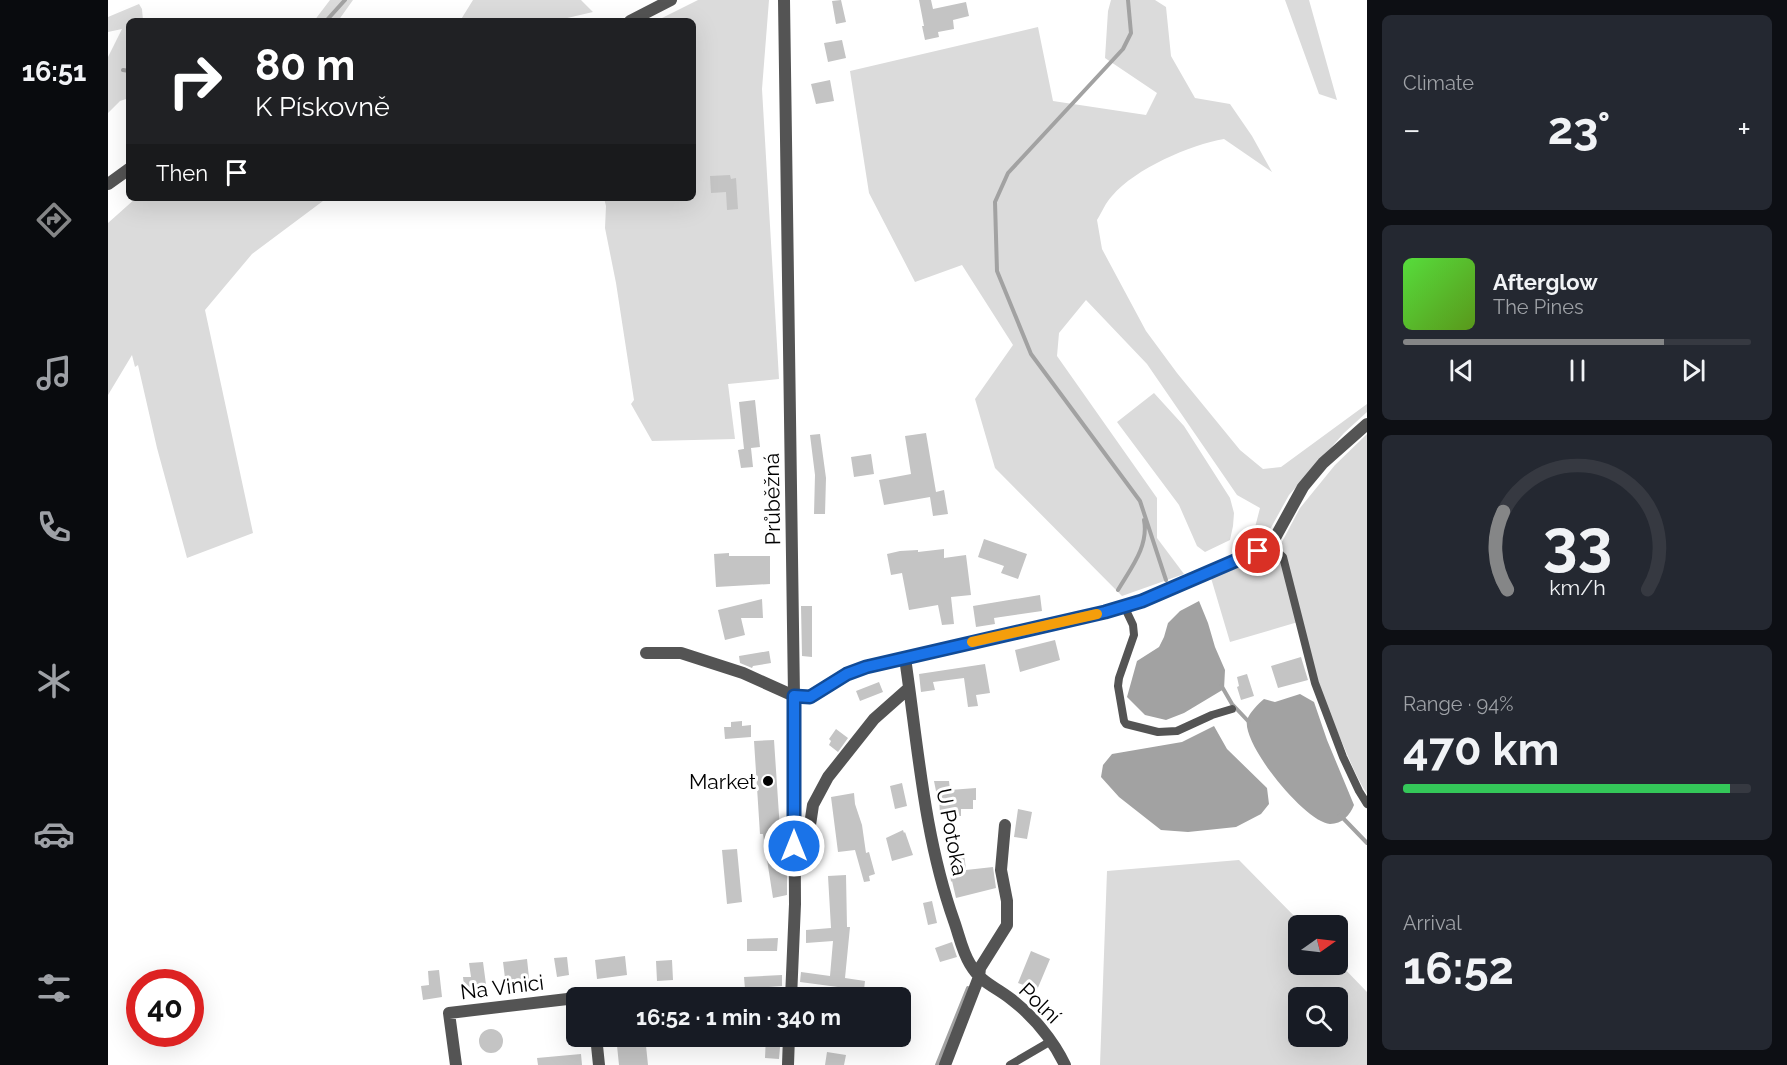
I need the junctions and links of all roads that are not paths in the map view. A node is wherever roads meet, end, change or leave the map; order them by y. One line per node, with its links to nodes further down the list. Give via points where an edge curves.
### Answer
1 (671, 0): 3 (street)
2 (784, 0): 12 (street, Průběžná)
3 (636, 18)
4 (126, 171): 5 (street)
5 (108, 184)
6 (1367, 424): 7 (street, via 1310,479)
7 (1272, 545): 8 (street); 14 (lane, via 1283,557 1312,673 1343,757)
8 (1125, 606): 10 (street); 13 (lane, via 1134,635 1118,686 1126,724 1158,732 1177,731)
9 (646, 653): 12 (street, via 681,653 743,673)
10 (904, 658): 11 (street, U Potoka); 12 (street, via 847,674 810,697)
11 (909, 688): 16 (street, via 874,718 828,777 813,806 805,858); 17 (street, U Potoka, via 927,814 944,893 968,960)
12 (794, 696): 16 (street, Průběžná)
13 (1232, 709)
14 (1367, 804)
15 (1005, 825): 17 (street, U Potoka, via 1001,870 1007,925 980,968)
16 (794, 866): 18 (street, Průběžná)
17 (979, 977): 20 (street, Polní, via 1011,999); 26 (street, U Potoka)
18 (791, 987)
19 (566, 999): 23 (street, Na Vinici, via 449,1013)
20 (1051, 1041): 27 (lane); 28 (street, Polní)
21 (597, 1047): 24 (street)
22 (789, 1047): 25 (street)
23 (456, 1065)
24 (599, 1065)
25 (788, 1065)
26 (945, 1065)
27 (1010, 1065)
28 (1065, 1065)

